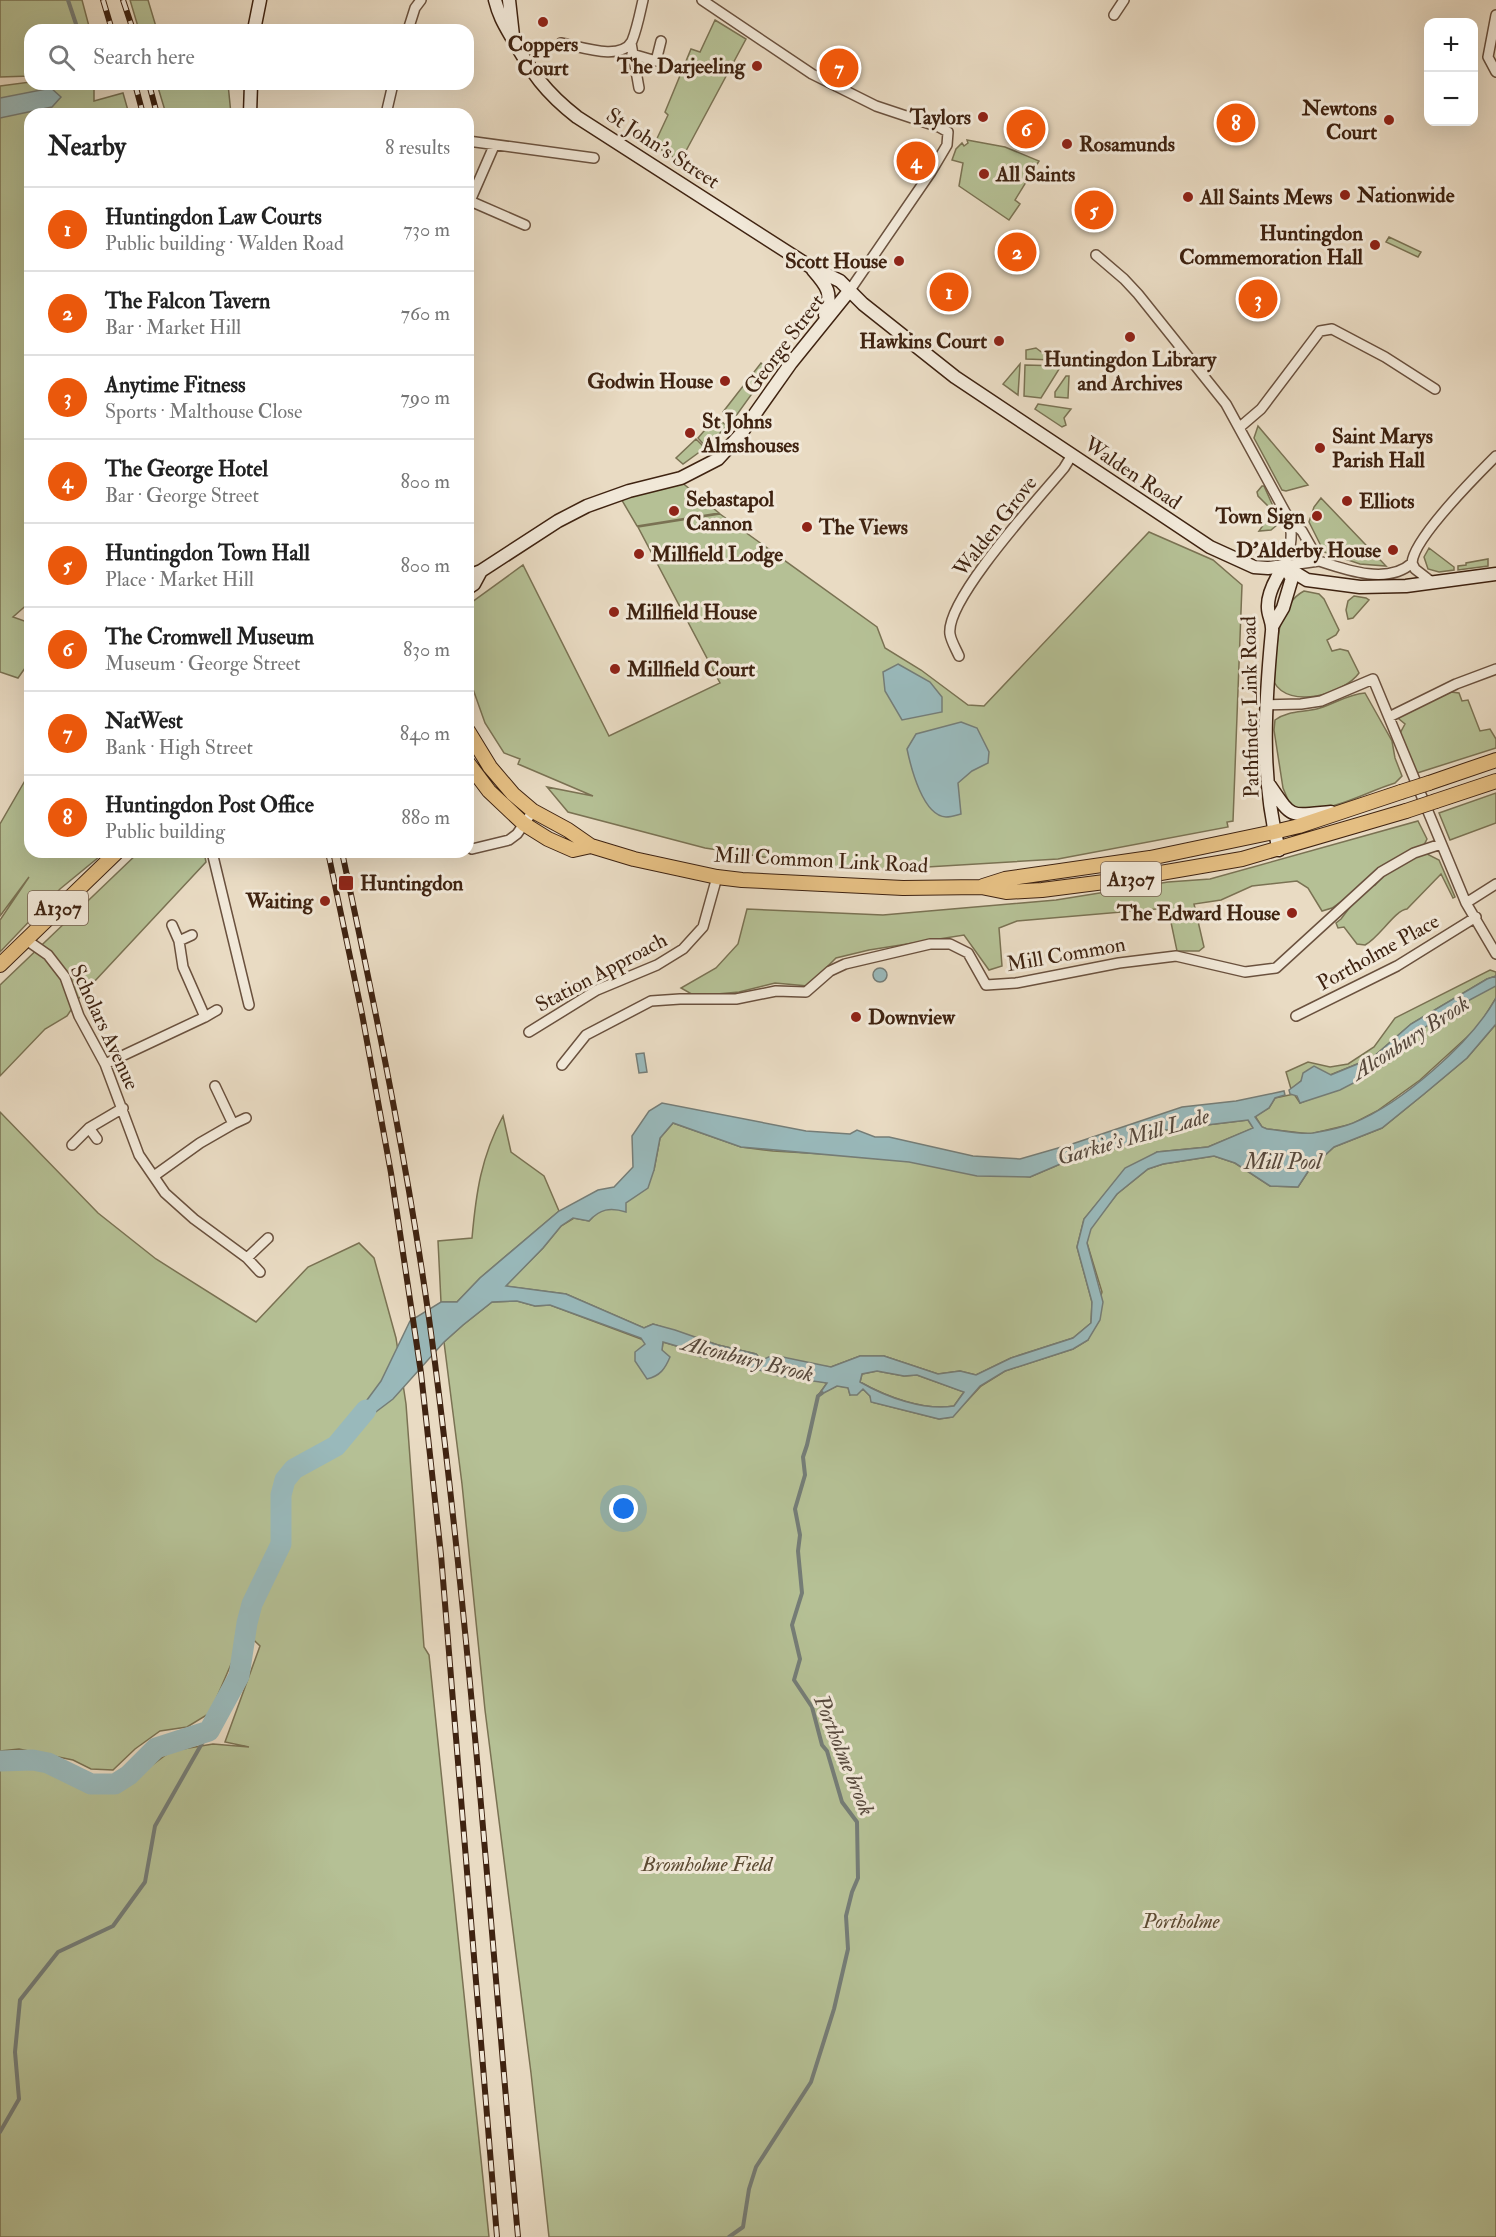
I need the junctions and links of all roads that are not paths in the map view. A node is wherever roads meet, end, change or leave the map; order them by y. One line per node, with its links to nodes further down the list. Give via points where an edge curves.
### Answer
1 (260, 0): 10 (main road)
2 (421, 0): 11 (street)
3 (495, 0): 12 (main road, St John's Street, via 500,19)
4 (509, 0): 12 (main road)
5 (643, 0): 15 (street)
6 (702, 0): 31 (street, George Street, via 812,74 892,113 939,127 948,134 946,145 898,222)
7 (1124, 0): 8 (street)
8 (1114, 15)
9 (1496, 15): 17 (street, via 1488,57)
10 (255, 24)
11 (410, 24)
12 (513, 40): 30 (main road, St John's Street, via 534,76 577,117)
13 (661, 40): 16 (street, via 656,61)
14 (561, 43): 15 (street, via 609,53)
15 (631, 43): 16 (street)
16 (632, 54): 18 (street)
17 (1496, 72)
18 (639, 88)
19 (250, 90): 21 (main road)
20 (392, 90): 22 (street)
21 (250, 108)
22 (387, 108)
23 (474, 142): 24 (street)
24 (494, 146): 25 (street); 26 (street)
25 (594, 158)
26 (474, 192)
27 (474, 205): 28 (street)
28 (525, 225)
29 (1095, 255): 34 (street, via 1131,286)
30 (809, 266): 31 (main road, St John's Street); 32 (main road, via 828,288 829,300)
31 (848, 289): 32 (main road, George Street); 35 (main road, Walden Road, via 955,377)
32 (821, 325): 41 (main road, George Street, via 730,448 706,466 681,478 587,506)
33 (1436, 389): 34 (street, via 1332,329 1320,331 1261,409)
34 (1240, 427): 37 (street)
35 (1072, 456): 40 (main road, Walden Road, via 1210,547 1254,567); 46 (street, Walden Grove, via 978,572 958,605 950,633)
36 (1496, 456): 39 (street, via 1441,516 1415,551)
37 (1290, 521): 38 (street, via 1302,531); 40 (street, via 1293,536)
38 (1319, 561): 39 (street, via 1376,574 1397,572); 40 (street)
39 (1412, 563): 44 (street)
40 (1284, 566): 44 (main road, via 1306,580 1360,587); 48 (main road, Pathfinder Link Road, via 1274,581 1268,608 1273,625)
41 (481, 571): 42 (main road); 45 (main road)
42 (474, 574)
43 (1496, 574): 44 (main road)
44 (1433, 583)
45 (474, 584)
46 (959, 656)
47 (1496, 669): 49 (street)
48 (1265, 705): 49 (street, via 1321,701 1373,680); 54 (main road, Pathfinder Link Road)
49 (1389, 717): 59 (street)
50 (474, 741): 55 (main road, Mill Common Link Road / A1307, via 490,767)
51 (1496, 760): 56 (main road, A1307, bridge)
52 (474, 771): 57 (main road, Mill Common Link Road / A1307)
53 (1496, 781): 62 (main road, A1307, bridge)
54 (1267, 782): 56 (main road, via 1291,813); 58 (main road, Pathfinder Link Road)
55 (533, 811): 57 (street); 60 (main road, Mill Common Link Road / A1307)
56 (1338, 812): 58 (main road, A1307)
57 (524, 824): 60 (main road, Mill Common Link Road / A1307, via 573,849); 61 (street, via 508,840)
58 (1274, 832): 62 (main road, Pathfinder Link Road); 67 (main road, Mill Common Link Road / A1307, via 1150,858)
59 (1441, 844): 68 (street); 82 (street, Mill Common, via 1414,853 1382,873 1276,968 1245,972 1176,956 986,985 968,953 950,944 930,944 845,964 830,971 806,992 651,1001 586,1035)
60 (591, 846): 65 (main road, Mill Common Link Road / A1307)
61 (474, 848)
62 (1279, 850): 67 (main road, Mill Common Link Road / A1307, via 1242,860 1053,889 1006,892)
63 (111, 858): 72 (main road, A1307)
64 (213, 858): 76 (street)
65 (717, 877): 67 (main road, Mill Common Link Road / A1307, via 903,888); 80 (street, Station Approach, via 703,927 683,949 657,965 597,990)
66 (1496, 884): 68 (street)
67 (981, 886)
68 (1466, 903): 69 (street)
69 (1476, 916): 74 (street); 78 (street, Portholme Place, via 1397,966)
70 (172, 925): 73 (street)
71 (192, 935): 73 (street)
72 (25, 939): 75 (main road, A1307); 81 (street, Scholars Avenue, via 48,955 65,977)
73 (179, 941): 79 (street, via 183,967)
74 (1496, 954)
75 (0, 965)
76 (249, 1005)
77 (217, 1010): 79 (street)
78 (1296, 1016)
79 (205, 1017): 81 (street)
80 (529, 1032)
81 (105, 1064): 84 (street, Scholars Avenue)
82 (562, 1065)
83 (215, 1086): 86 (street)
84 (123, 1108): 87 (street, Scholars Avenue); 90 (street, Scholars Avenue, via 139,1155)
85 (246, 1118): 86 (street)
86 (233, 1124): 90 (street)
87 (89, 1128): 88 (street); 89 (street, Scholars Avenue)
88 (97, 1139)
89 (72, 1145)
90 (154, 1176): 92 (street, Scholars Avenue, via 165,1193 194,1219)
91 (268, 1238): 92 (street)
92 (247, 1258): 93 (street, Scholars Avenue)
93 (260, 1272)

